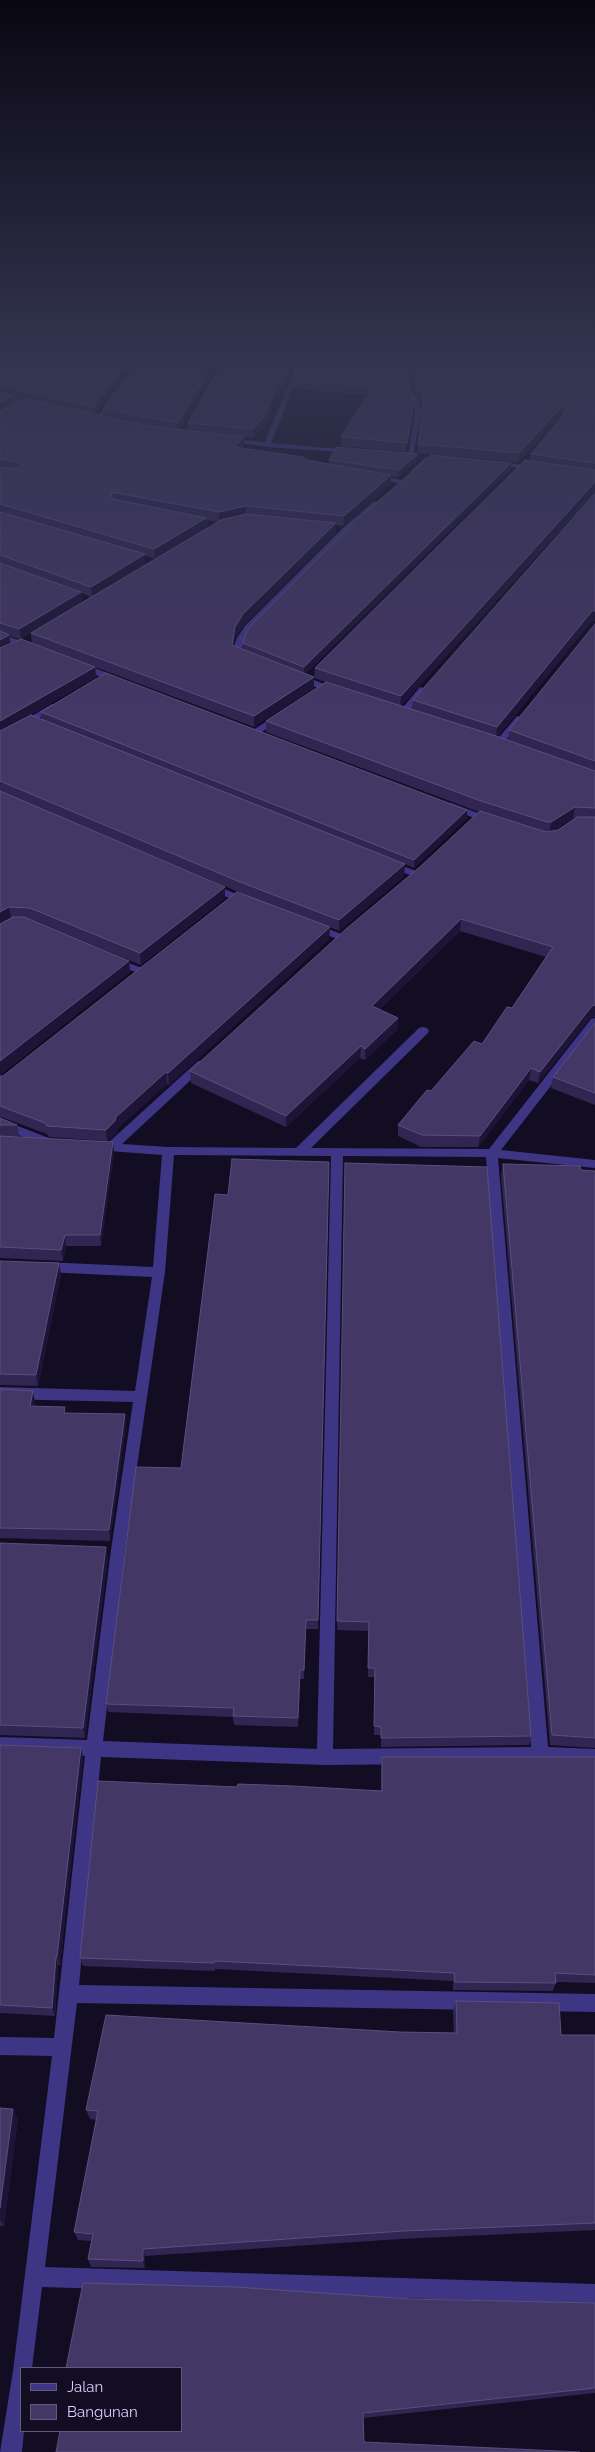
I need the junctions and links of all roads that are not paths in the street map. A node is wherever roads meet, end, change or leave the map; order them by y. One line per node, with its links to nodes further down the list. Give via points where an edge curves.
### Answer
1 (369, 477): 2 (street, via 398,485)
2 (406, 477)
3 (381, 500): 5 (street)
4 (336, 529): 5 (street)
5 (346, 530): 10 (street, via 241,638 237,653)
6 (0, 636): 7 (street)
7 (26, 641): 8 (street); 9 (street)
8 (39, 650)
9 (7, 652)
10 (256, 662)
11 (73, 663): 15 (street, via 103,678)
12 (312, 673): 14 (street)
13 (289, 674): 14 (street)
14 (305, 680): 17 (street, via 321,690)
15 (126, 683)
16 (428, 683): 21 (street, via 398,711)
17 (342, 694)
18 (64, 700): 23 (street, via 34,722)
19 (287, 712): 22 (street, via 260,734)
20 (523, 714): 24 (street)
21 (412, 715)
22 (246, 728)
23 (0, 739)
24 (499, 743)
25 (439, 802): 26 (street, via 472,819)
26 (501, 824)
27 (378, 860): 28 (street)
28 (415, 874)
29 (200, 882): 30 (street, via 232,900)
30 (253, 904)
31 (306, 924): 32 (street)
32 (341, 937)
33 (106, 957): 34 (street)
34 (140, 972)
35 (595, 1022): 45 (street)
36 (423, 1031): 43 (street)
37 (211, 1055): 41 (street)
38 (0, 1123): 39 (street, via 54,1143)
39 (10, 1142)
40 (85, 1145): 41 (street)
41 (111, 1147): 42 (street)
42 (168, 1151): 43 (street); 48 (street)
43 (300, 1151): 44 (street)
44 (337, 1152): 45 (street); 56 (street)
45 (492, 1153): 46 (street); 55 (street)
46 (595, 1164)
47 (30, 1266): 48 (street)
48 (159, 1272): 50 (street)
49 (0, 1393): 50 (street)
50 (139, 1397): 52 (street)
51 (99, 1550): 52 (street)
52 (118, 1550): 54 (street)
53 (0, 1745): 54 (street)
54 (94, 1747): 56 (street); 58 (street)
55 (540, 1755): 56 (street); 57 (street)
56 (325, 1757)
57 (595, 1757)
58 (69, 1994): 59 (street); 61 (street)
59 (595, 2003)
60 (0, 2046): 61 (street)
61 (62, 2046): 62 (street)
62 (34, 2277): 63 (street); 64 (street)
63 (595, 2294)
64 (22, 2367)
65 (20, 2384): 66 (street)
66 (11, 2452)

